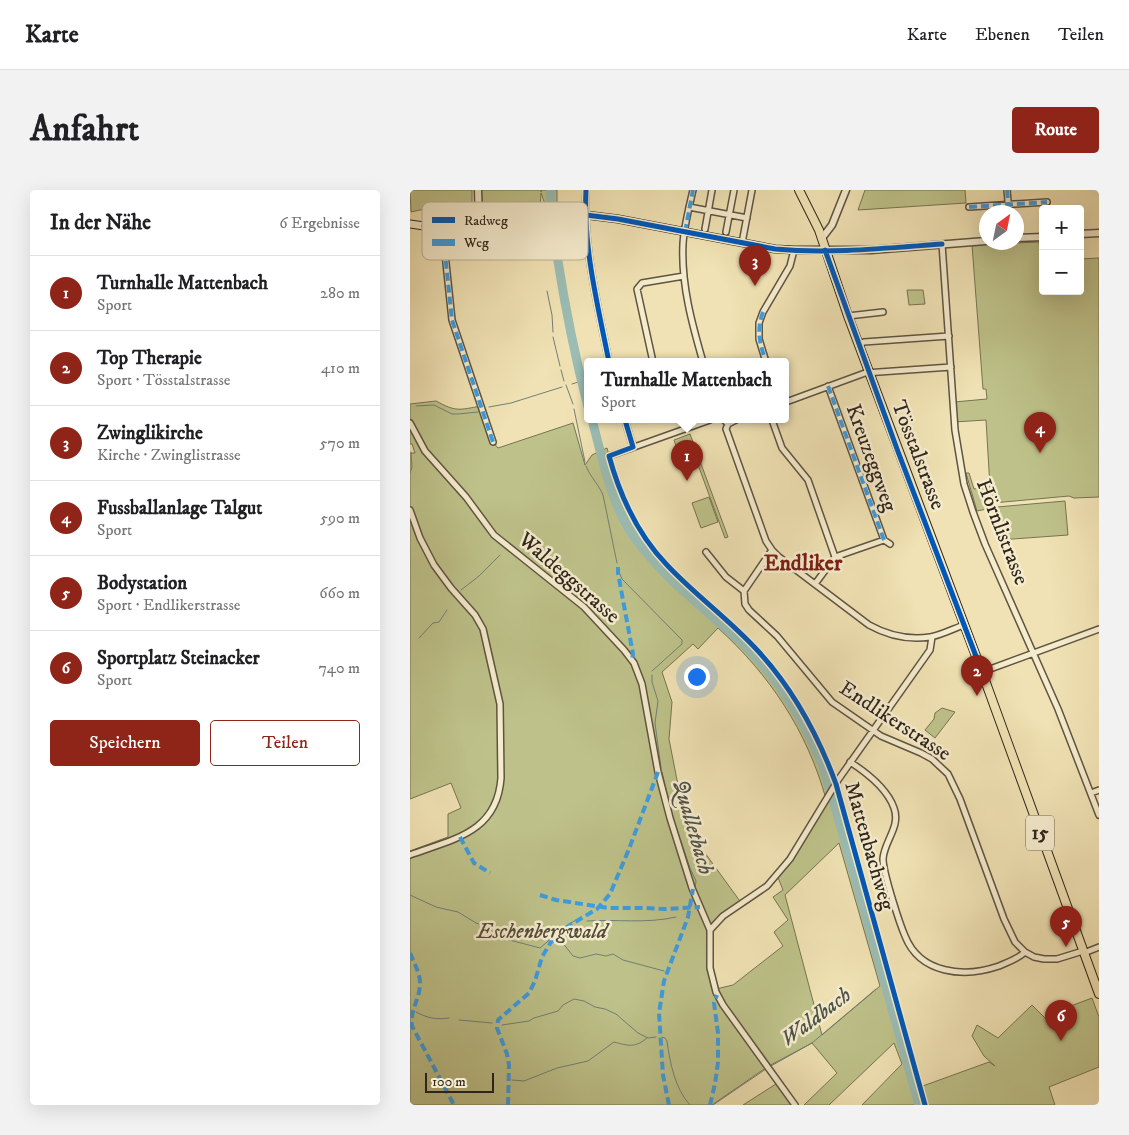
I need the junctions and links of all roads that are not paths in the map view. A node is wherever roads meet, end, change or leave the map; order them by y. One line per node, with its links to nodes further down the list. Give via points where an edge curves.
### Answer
1 (693, 190): 11 (street)
2 (712, 190): 13 (street)
3 (734, 190): 15 (street)
4 (752, 190): 16 (street)
5 (799, 190): 24 (main road, Tösstalstrasse / 15)
6 (846, 190): 24 (street, via 832,225)
7 (1007, 190): 9 (street)
8 (1047, 202): 9 (street)
9 (1008, 205)
10 (979, 206): 12 (street)
11 (690, 207): 13 (street); 19 (street)
12 (969, 207)
13 (708, 211): 15 (street); 17 (street)
14 (588, 215): 19 (main road)
15 (730, 215): 16 (street); 20 (street)
16 (747, 218): 27 (street)
17 (705, 229)
18 (588, 232): 37 (street)
19 (685, 232): 27 (main road); 32 (street)
20 (726, 232)
21 (1099, 233): 22 (street)
22 (1084, 234)
23 (1039, 237): 25 (street)
24 (822, 238): 30 (main road, Tösstalstrasse / 15)
25 (1024, 238)
26 (979, 241): 28 (street)
27 (742, 243): 29 (main road)
28 (942, 244): 30 (street); 35 (street, Hörnlistrasse)
29 (794, 250): 30 (main road); 40 (street, via 790,266 763,312 758,339)
30 (825, 250): 34 (main road, Tösstalstrasse / 15)
31 (446, 260): 50 (street, via 452,320)
32 (684, 276): 38 (street, via 638,286); 39 (street)
33 (883, 312): 34 (street)
34 (848, 316): 36 (main road, Tösstalstrasse / 15)
35 (949, 336): 36 (street); 41 (street, Hörnlistrasse)
36 (859, 344): 42 (main road, Tösstalstrasse / 15)
37 (608, 358)
38 (652, 358)
39 (702, 358)
40 (765, 358)
41 (951, 367): 42 (street); 64 (street, Hörnlistrasse, via 955,430 964,484 985,544)
42 (870, 372): 43 (street); 61 (main road, Tösstalstrasse / 15)
43 (828, 386): 44 (street); 54 (street, Kreuzeggweg)
44 (789, 401)
45 (410, 423): 72 (street, Waldeggstrasse, via 425,451 494,535 584,607 632,660 642,684 670,818 692,888)
46 (625, 423): 51 (street)
47 (701, 423): 51 (street)
48 (726, 423): 56 (street, via 766,541)
49 (773, 423): 58 (street, via 782,448 808,480)
50 (493, 442)
51 (633, 447): 52 (street)
52 (609, 456)
53 (410, 510): 71 (street, via 434,565 476,614 483,629 500,704 501,778 495,806 479,826)
54 (884, 540): 55 (street); 58 (street)
55 (890, 544)
56 (772, 550): 59 (street); 60 (street)
57 (706, 552): 60 (street, Endlikerstrasse, via 726,577)
58 (835, 557): 59 (street)
59 (815, 584): 63 (street, via 884,632)
60 (744, 591): 66 (street, Endlikerstrasse, via 749,610 781,639 824,694 845,713)
61 (964, 625): 63 (street); 65 (main road, Tösstalstrasse / 15)
62 (1099, 629): 64 (street)
63 (932, 637): 66 (street, via 930,650)
64 (1034, 654): 65 (street); 69 (street, Hörnlistrasse)
65 (982, 672): 75 (main road, Tösstalstrasse / 15)
66 (873, 730): 67 (street); 74 (street, Endlikerstrasse, via 932,759 948,774 1009,931)
67 (850, 762): 72 (street, via 797,849 777,875 721,917); 74 (street, via 885,792 895,810 894,829 883,862 905,936 922,960 956,973 991,968)
68 (1099, 790): 69 (street)
69 (1091, 793): 70 (street, Hörnlistrasse)
70 (1099, 815)
71 (410, 855)
72 (710, 930): 77 (street, Waldeggstrasse, via 709,965 717,995)
73 (1099, 947): 75 (street)
74 (1025, 952): 75 (street, via 1034,957 1057,959)
75 (1084, 952): 76 (main road, Tösstalstrasse / 15)
76 (1099, 994)
77 (795, 1105)

